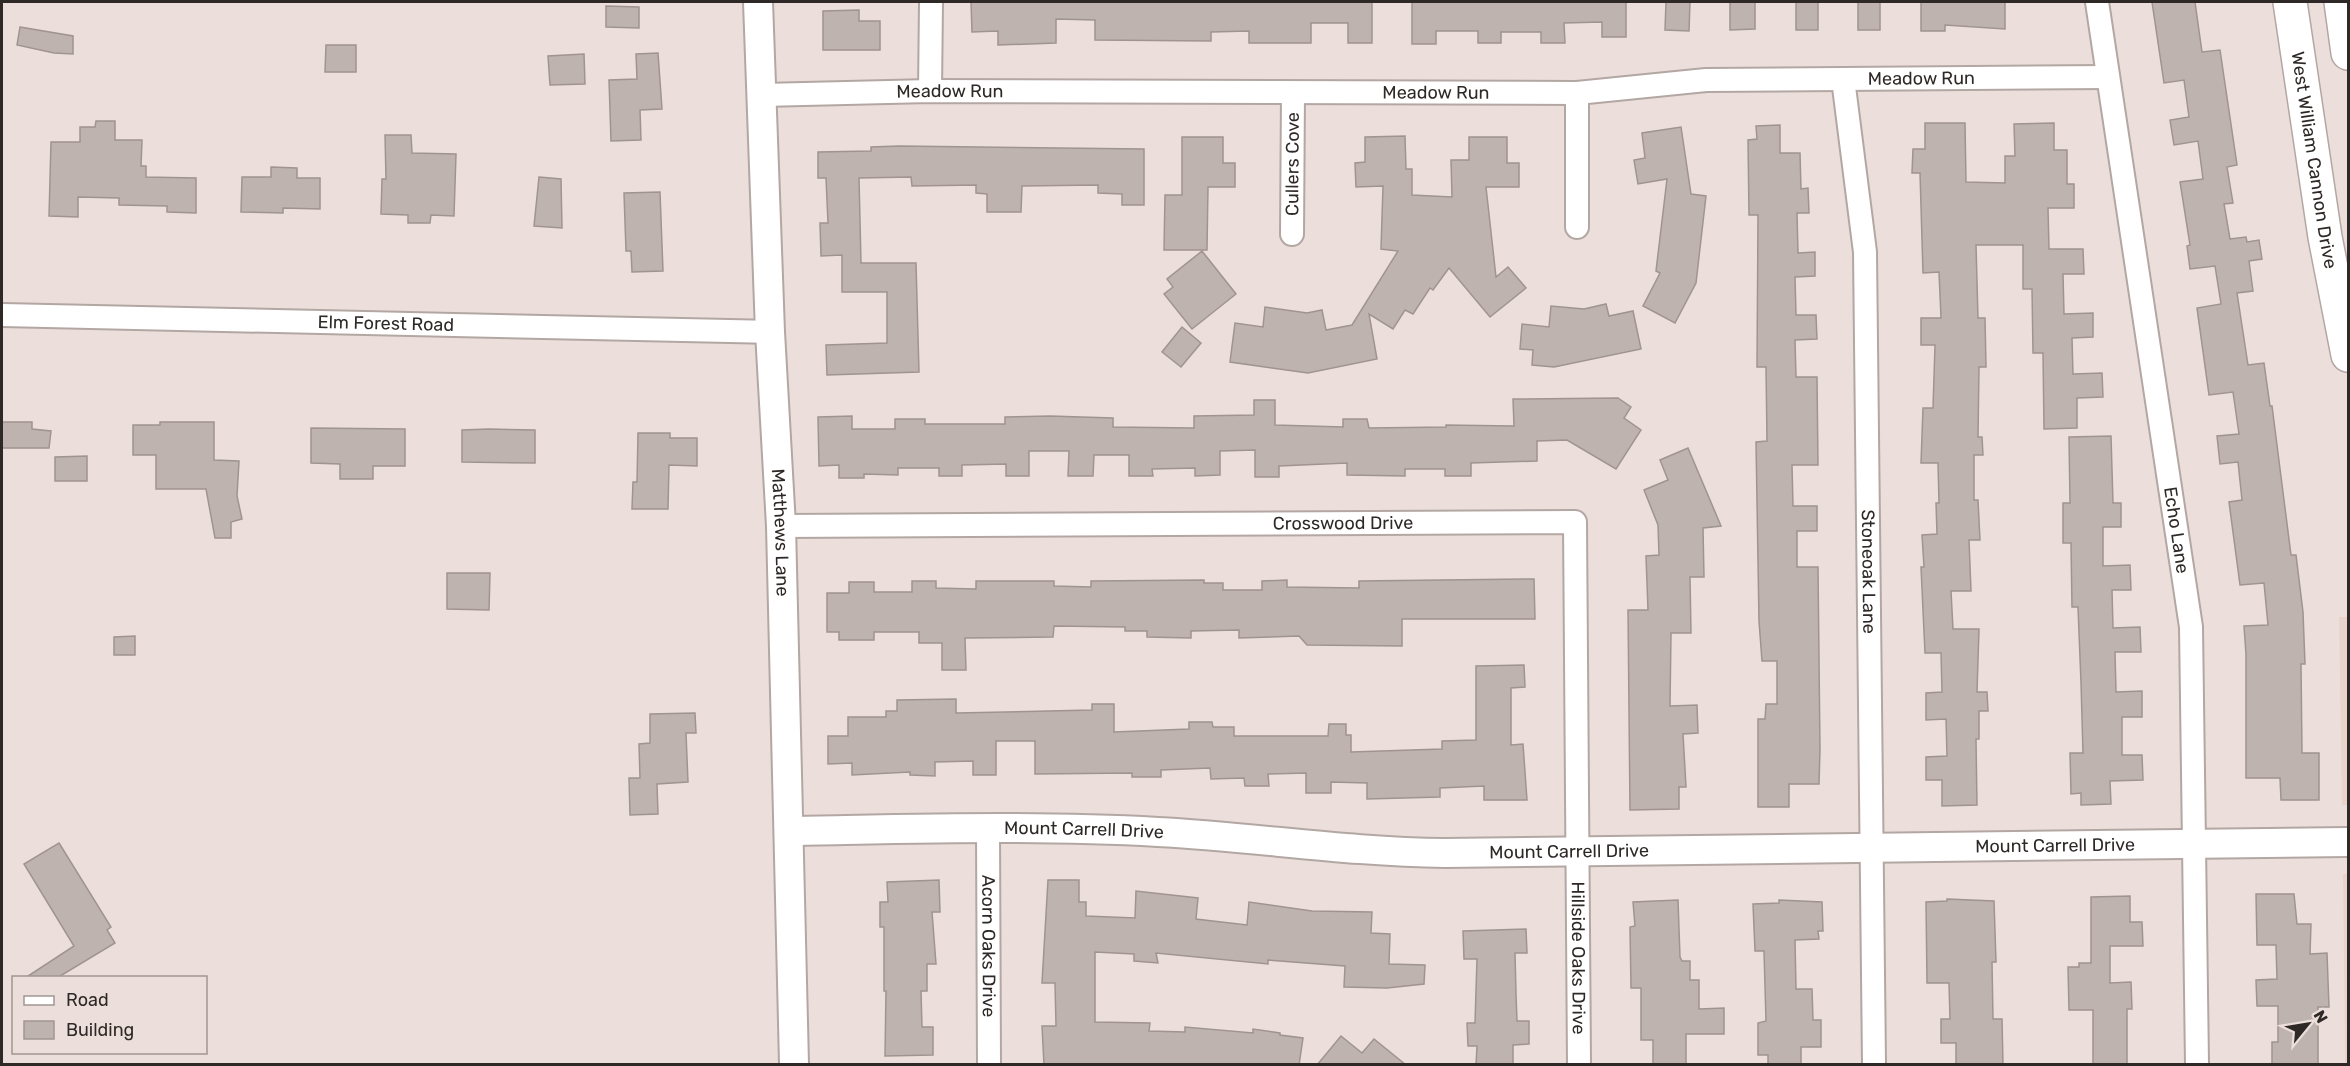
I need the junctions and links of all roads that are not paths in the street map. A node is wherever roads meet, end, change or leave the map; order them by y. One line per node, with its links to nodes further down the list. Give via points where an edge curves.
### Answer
1 (759, 2): 12 (street, Matthews Lane)
2 (931, 2): 9 (street)
3 (2097, 2): 7 (street, Echo Lane)
4 (2290, 2): 17 (main road, West William Cannon Drive, via 2325,237)
5 (2341, 2): 6 (main road)
6 (2349, 53)
7 (2108, 76): 8 (street, Meadow Run); 22 (street, Echo Lane, via 2191,627)
8 (1843, 80): 11 (street, Meadow Run, via 1697,80); 23 (street, Stoneoak Lane, via 1865,252)
9 (930, 91): 10 (street, Meadow Run); 12 (street, Meadow Run)
10 (1293, 93): 11 (street, Meadow Run); 14 (street, Cullers Cove)
11 (1577, 93): 13 (street)
12 (762, 94): 16 (street, Matthews Lane)
13 (1577, 227)
14 (1292, 234)
15 (2, 315): 16 (street, Elm Forest Road)
16 (770, 332): 18 (street, Matthews Lane)
17 (2349, 355)
18 (781, 526): 20 (street, Matthews Lane); 24 (street, Crosswood Drive, via 1575,522)
19 (988, 829): 20 (street, Mount Carrell Drive); 24 (street, Mount Carrell Drive, via 1155,832 1387,853); 26 (street, Acorn Oaks Drive)
20 (789, 831): 25 (street, Matthews Lane)
21 (2349, 842): 22 (street, Mount Carrell Drive)
22 (2194, 845): 23 (street, Mount Carrell Drive); 29 (street, Echo Lane)
23 (1872, 847): 24 (street, Mount Carrell Drive); 28 (street, Stoneoak Lane)
24 (1577, 852): 27 (street, Hillside Oaks Drive)
25 (794, 1065)
26 (989, 1065)
27 (1580, 1065)
28 (1874, 1065)
29 (2197, 1065)

